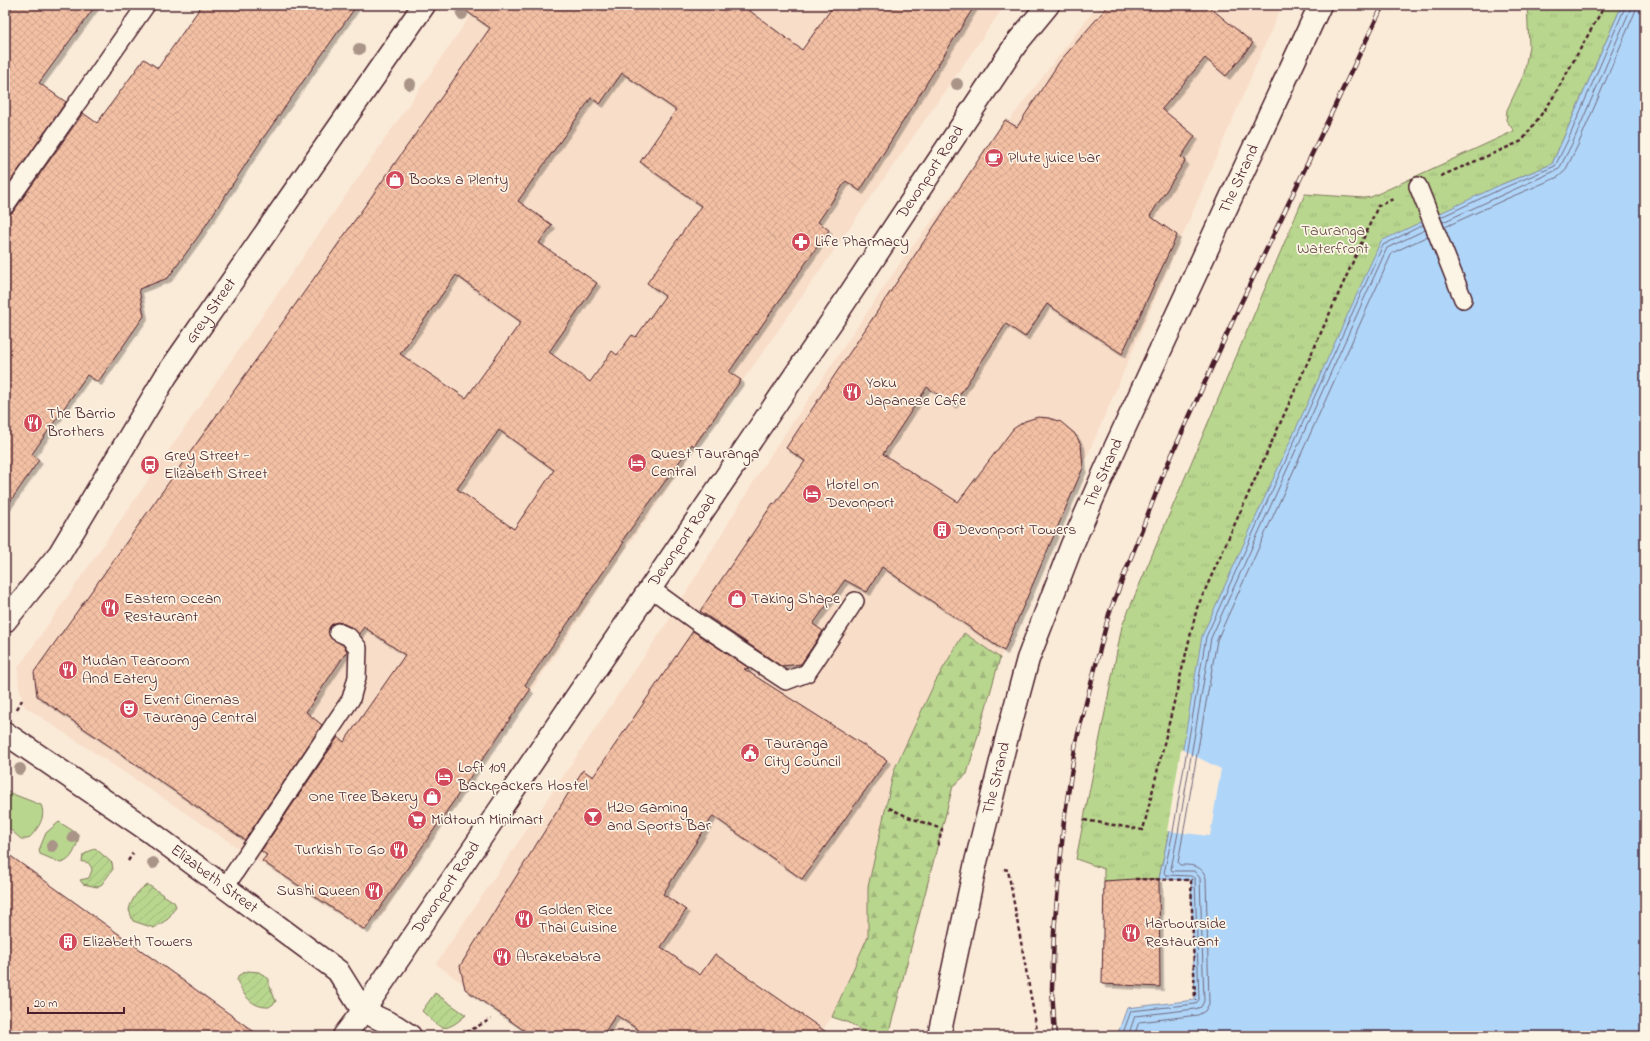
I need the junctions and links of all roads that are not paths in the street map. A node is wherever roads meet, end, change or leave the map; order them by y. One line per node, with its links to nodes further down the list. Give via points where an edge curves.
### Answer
1 (146, 5): 6 (lane)
2 (424, 5): 10 (street, Grey Street, via 166,376 60,553)
3 (1048, 5): 8 (street, Devonport Road, via 1016,44)
4 (1320, 5): 17 (street, The Strand, via 1116,446 1072,545 1028,659 976,862)
5 (1418, 186): 7 (lane)
6 (5, 206)
7 (1463, 299)
8 (650, 588): 9 (lane, via 786,681 807,673); 14 (street, Devonport Road)
9 (855, 601)
10 (5, 621)
11 (338, 632): 13 (lane, via 349,638 358,648 356,677 351,698)
12 (5, 733): 13 (street, Elizabeth Street, via 149,830)
13 (225, 887): 14 (street, Elizabeth Street, via 338,971)
14 (362, 1011): 15 (street, Devonport Road); 16 (street)
15 (344, 1036)
16 (410, 1036)
17 (938, 1036)

